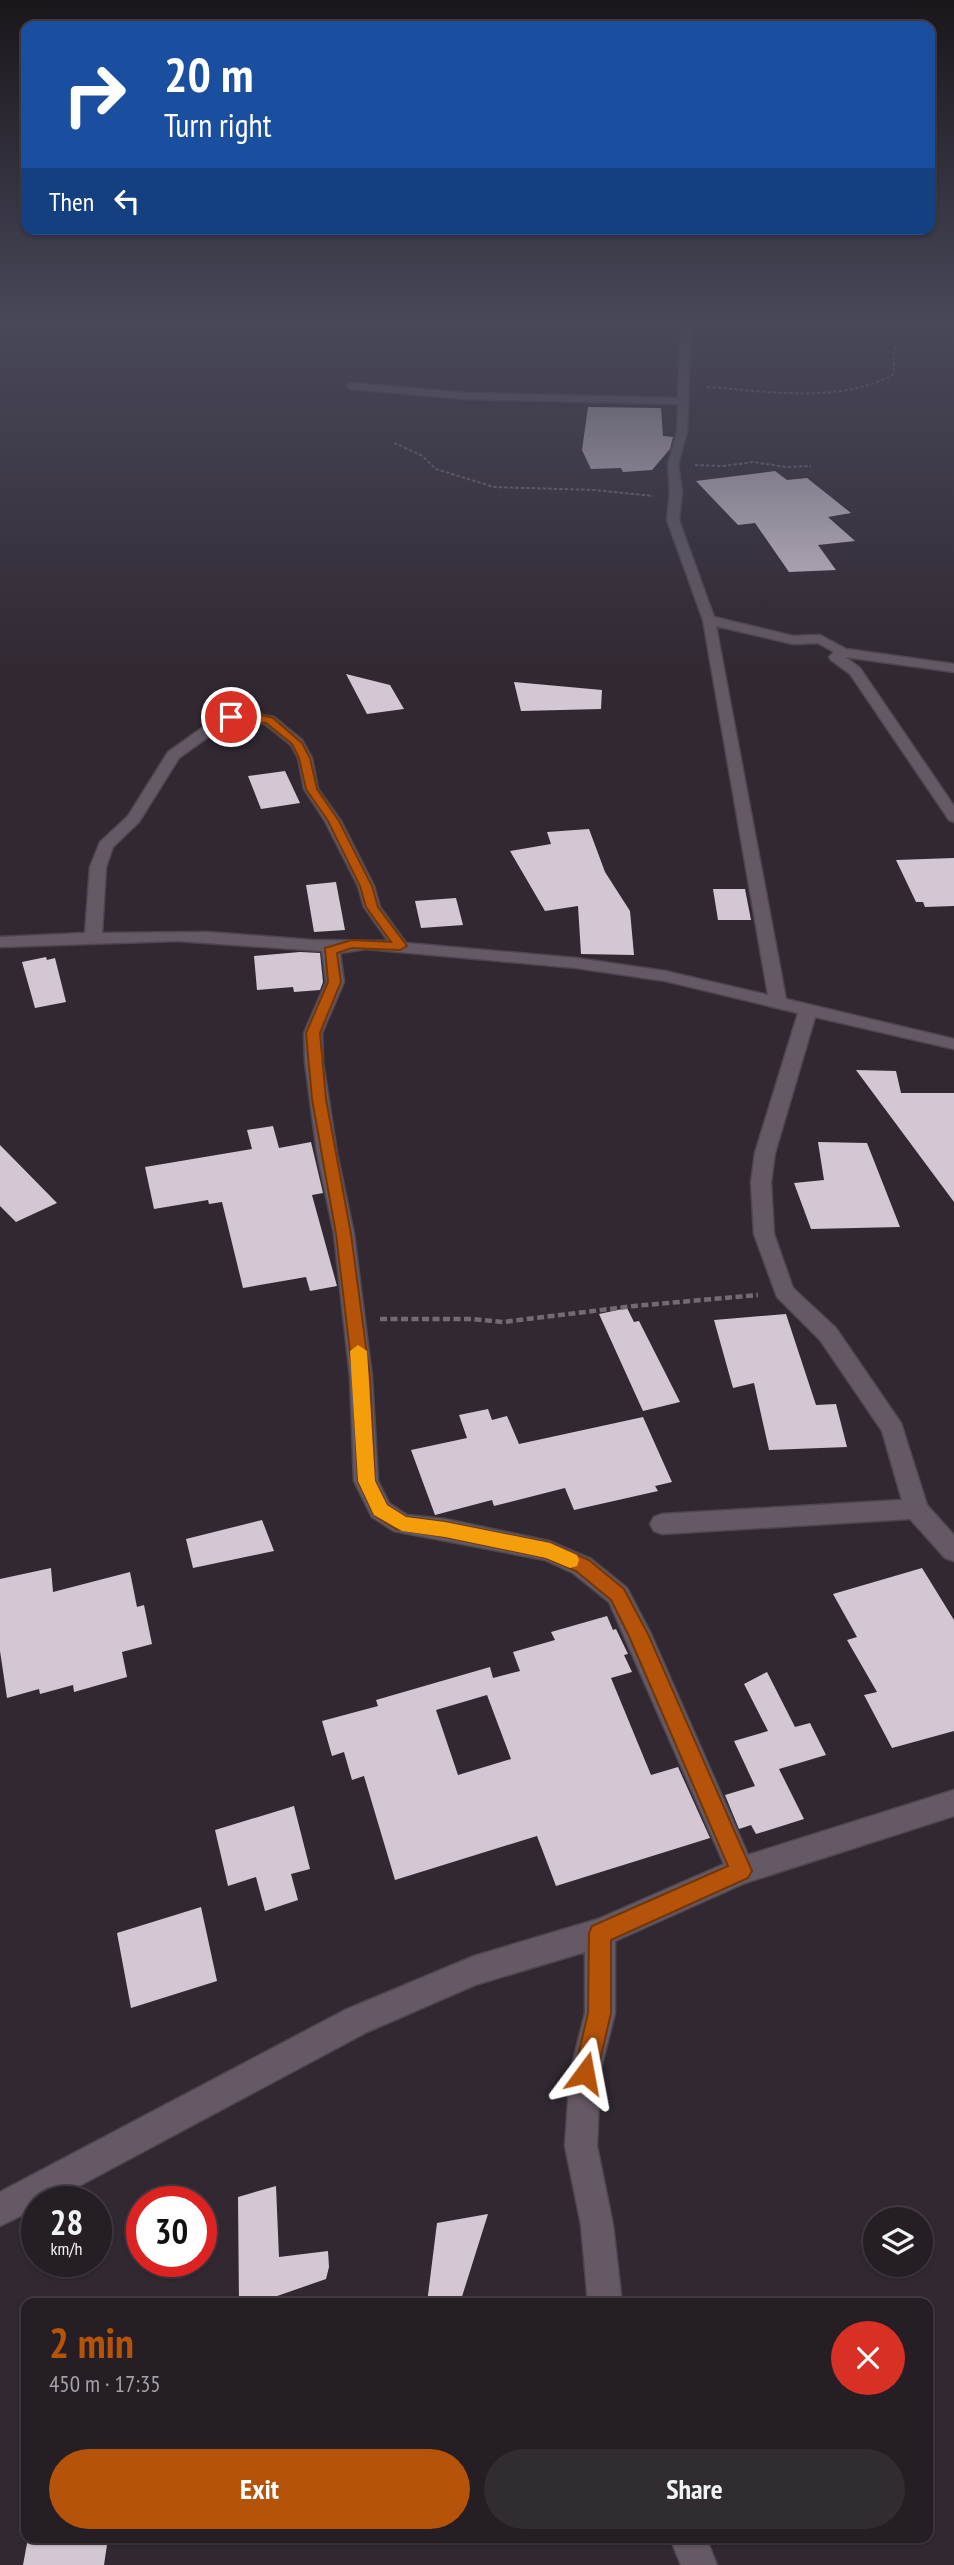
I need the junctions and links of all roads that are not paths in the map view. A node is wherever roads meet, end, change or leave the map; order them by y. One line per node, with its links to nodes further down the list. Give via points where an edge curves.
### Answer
1 (678, 443): 2 (street, via 673,464 675,530)
2 (709, 620): 3 (street, via 793,640 820,639); 10 (street)
3 (843, 652): 4 (street); 5 (street, via 836,657 855,671)
4 (954, 668)
5 (954, 817)
6 (93, 939): 7 (street); 8 (street, via 98,867 106,845 134,819 173,755 221,721 243,716 269,720 297,743 311,789 333,821 372,907); 9 (street, via 236,939)
7 (0, 942)
8 (400, 946): 9 (street); 10 (street, via 576,963 665,976)
9 (338, 947): 17 (street, via 330,951 334,982 313,1033 314,1062 344,1234 362,1377 366,1481 380,1510 402,1524 550,1551 582,1566 618,1595)
10 (778, 1001): 11 (street)
11 (808, 1010): 12 (street); 13 (street, via 772,1124 761,1182 764,1234 784,1292 828,1334 893,1429)
12 (954, 1044)
13 (916, 1509): 14 (street); 15 (street)
14 (662, 1524)
15 (954, 1551)
16 (954, 1803): 17 (street)
17 (741, 1871): 18 (street)
18 (600, 1933): 19 (street, via 474,1971 356,2021); 20 (street, via 600,2013 585,2073 581,2146 597,2225)
19 (0, 2210)
20 (604, 2298)
21 (690, 2543): 22 (street)
22 (699, 2565)

